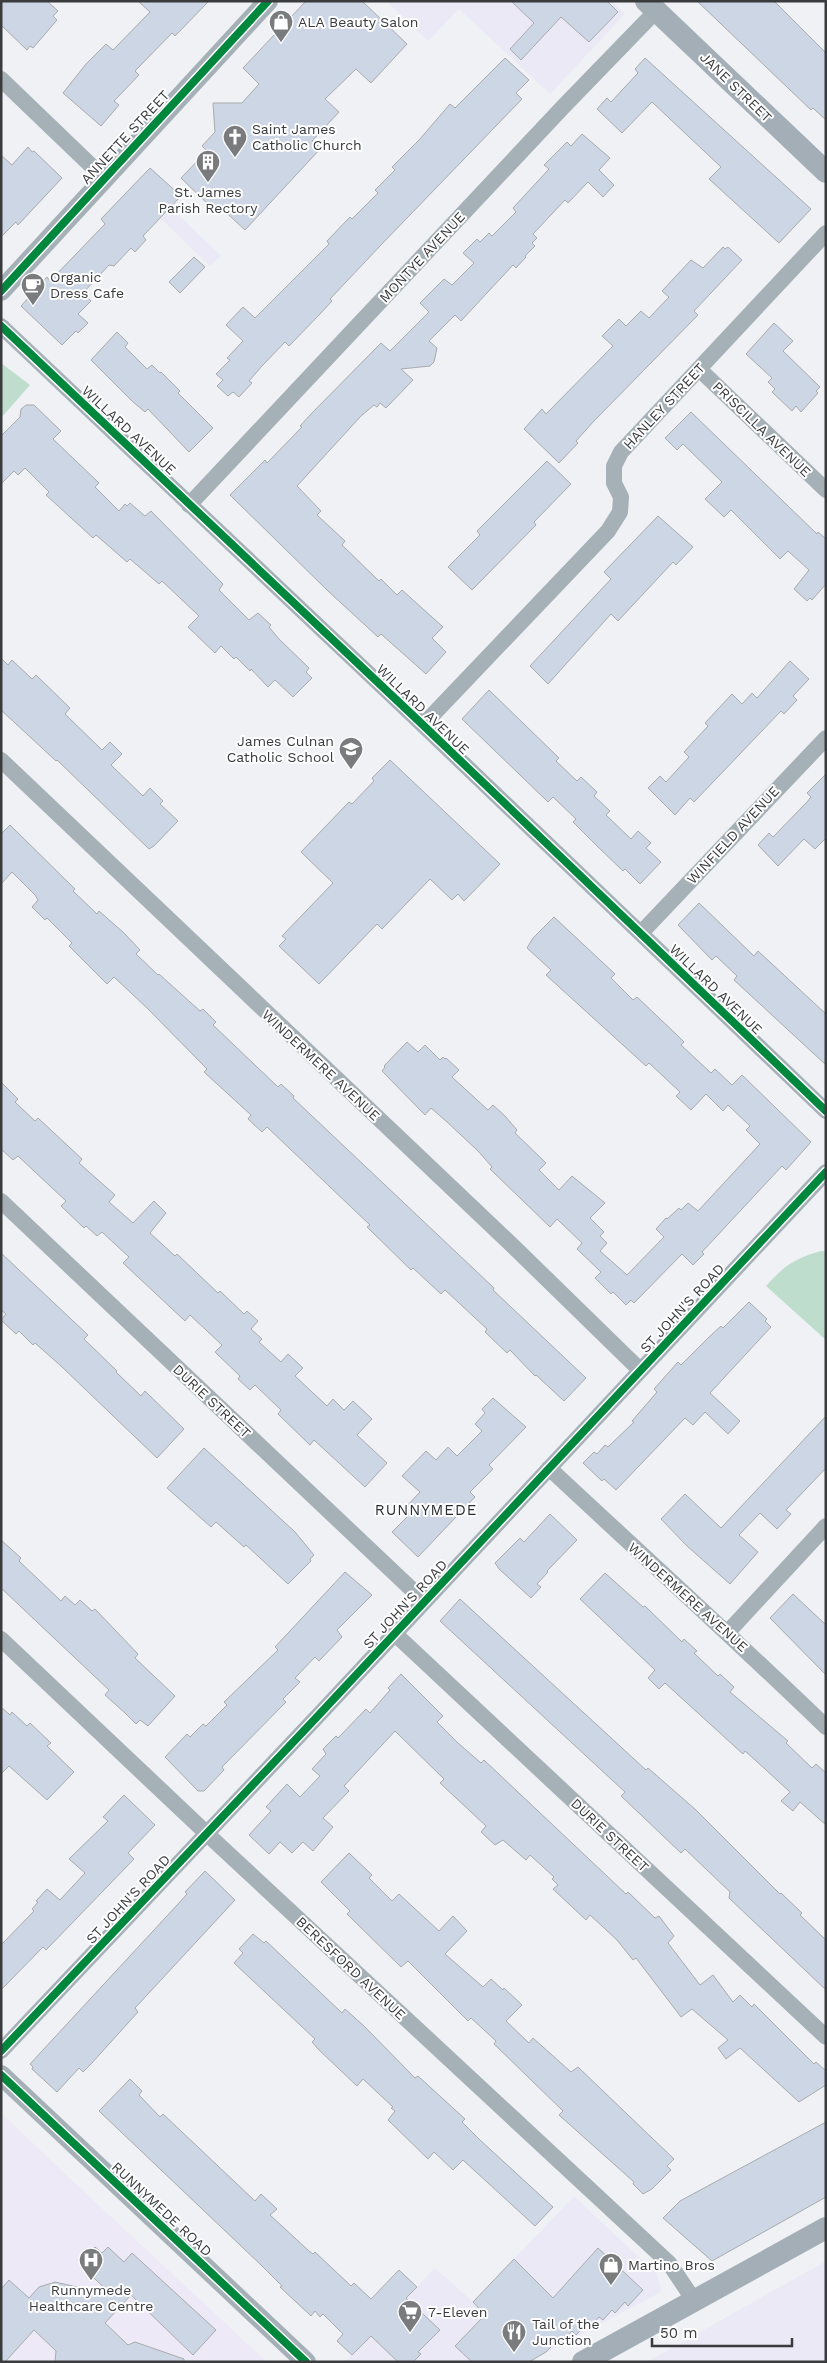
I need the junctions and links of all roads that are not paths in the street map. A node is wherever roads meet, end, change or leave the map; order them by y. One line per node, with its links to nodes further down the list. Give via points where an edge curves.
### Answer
1 (268, 1): 5 (street, ANNETTE STREET)
2 (651, 6): 4 (main road, JANE STREET); 11 (street, MONTYE AVENUE, via 556,114)
3 (1, 79): 5 (street)
4 (826, 172)
5 (104, 178): 7 (street, ANNETTE STREET)
6 (826, 233): 9 (street, HANLEY STREET)
7 (1, 290)
8 (1, 326): 11 (street, WILLARD AVENUE)
9 (699, 369): 10 (street, PRISCILLA AVENUE); 12 (street, HANLEY STREET, via 621,452 614,466 614,483 621,497 620,512 608,531)
10 (826, 490)
11 (189, 505): 12 (street, WILLARD AVENUE)
12 (423, 725): 15 (street, WILLARD AVENUE)
13 (826, 738): 15 (street, WINFIELD AVENUE)
14 (1, 760): 19 (street, WINDERMERE AVENUE)
15 (641, 933): 16 (street, WILLARD AVENUE)
16 (826, 1112)
17 (826, 1172): 19 (street, ST JOHN'S ROAD)
18 (1, 1201): 22 (street, DURIE STREET)
19 (640, 1370): 20 (street, ST JOHN'S ROAD)
20 (549, 1468): 22 (street, ST JOHN'S ROAD); 23 (street, WINDERMERE AVENUE)
21 (826, 1526): 23 (street)
22 (424, 1601): 24 (street, ST JOHN'S ROAD)
23 (728, 1632): 26 (street, WINDERMERE AVENUE)
24 (394, 1633): 27 (street, ST JOHN'S ROAD); 28 (street, DURIE STREET)
25 (1, 1639): 27 (street, BERESFORD AVENUE)
26 (826, 1727)
27 (207, 1833): 29 (street, ST JOHN'S ROAD); 32 (street, BERESFORD AVENUE, via 669,2263)
28 (826, 2037)
29 (1, 2051)
30 (1, 2075): 33 (street, RUNNYMEDE ROAD)
31 (826, 2228): 32 (main road)
32 (695, 2302): 34 (main road)
33 (306, 2362)
34 (583, 2362)

